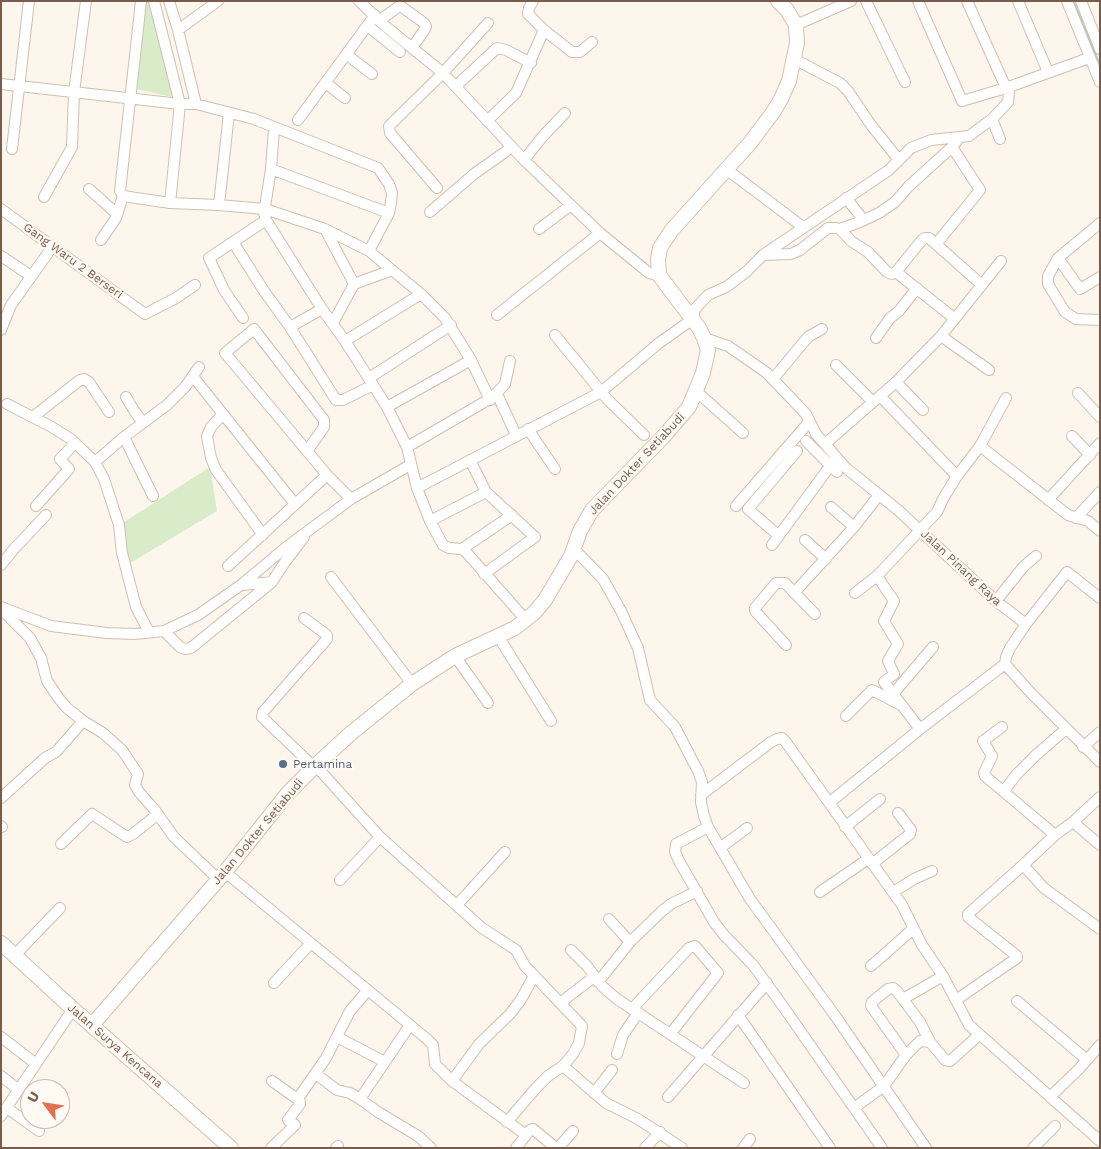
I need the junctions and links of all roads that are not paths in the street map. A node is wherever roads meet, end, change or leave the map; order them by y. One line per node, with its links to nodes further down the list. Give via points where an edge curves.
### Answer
1 (29, 1): 38 (street)
2 (86, 1): 41 (street)
3 (141, 1): 42 (street)
4 (154, 1): 44 (street)
5 (169, 1): 21 (street)
6 (218, 1): 21 (street)
7 (359, 1): 17 (street)
8 (533, 1): 22 (street, via 528,14)
9 (778, 1): 19 (main road)
10 (851, 1): 19 (street)
11 (866, 1): 34 (street)
12 (918, 1): 40 (street, via 961,101)
13 (967, 1): 40 (street)
14 (1018, 1): 31 (street)
15 (1067, 1): 28 (street)
16 (1081, 1): 25 (street)
17 (377, 18): 20 (street); 24 (street); 24 (street, via 398,7 424,24 425,29)
18 (488, 23): 32 (street)
19 (796, 25): 29 (main road, via 798,44)
20 (368, 26): 26 (street); 27 (street)
21 (178, 30): 45 (street)
22 (544, 30): 23 (street, via 576,53); 30 (street)
23 (592, 42)
24 (412, 48): 32 (street)
25 (1100, 49)
26 (400, 52)
27 (347, 54): 33 (street); 36 (street)
28 (1089, 58): 31 (street); 35 (street)
29 (794, 59): 58 (street, via 840,83); 60 (main road, via 785,92 774,111)
30 (531, 62): 39 (street, via 498,48); 50 (street, via 516,93)
31 (1048, 72): 40 (street)
32 (443, 73): 39 (street); 61 (street, via 388,129)
33 (372, 74)
34 (905, 82)
35 (1100, 82)
36 (326, 83): 43 (street); 49 (street)
37 (1, 84): 38 (street)
38 (19, 86): 41 (street); 56 (street)
39 (456, 86): 50 (street)
40 (1006, 88): 48 (street, via 1009,91 1008,102)
41 (74, 92): 42 (street); 64 (street, via 72,147)
42 (131, 98): 44 (street); 63 (street, via 120,191)
43 (345, 98)
44 (180, 104): 45 (street); 66 (street)
45 (196, 104): 46 (street)
46 (229, 113): 51 (street); 67 (street)
47 (565, 113): 57 (street)
48 (992, 119): 52 (street, via 969,136); 53 (street)
49 (298, 120)
50 (487, 121): 54 (street)
51 (274, 128): 59 (street); 72 (street, via 378,168 392,193)
52 (960, 137): 55 (street); 58 (street, via 931,140 911,148)
53 (1000, 139)
54 (512, 147): 57 (street); 71 (street)
55 (952, 147): 75 (street, via 895,202); 84 (street, via 980,190)
56 (12, 149)
57 (524, 160): 68 (street)
58 (899, 160): 65 (street)
59 (271, 169): 70 (street); 72 (street)
60 (726, 169): 77 (street); 94 (main road, via 664,241 658,259)
61 (437, 188)
62 (90, 189): 73 (street)
63 (123, 196): 66 (street); 73 (street)
64 (44, 197)
65 (846, 198): 75 (street, via 862,218); 77 (street)
66 (170, 203): 67 (street)
67 (219, 205): 70 (street)
68 (571, 205): 79 (street); 81 (street)
69 (1, 209): 85 (street, Gang Waru 2 Berseri)
70 (265, 209): 74 (street); 78 (street)
71 (430, 212)
72 (389, 213): 86 (street)
73 (117, 214): 82 (street)
74 (266, 220): 83 (street); 101 (street)
75 (860, 222): 80 (street)
76 (1100, 223): 89 (street)
77 (803, 227): 87 (street)
78 (325, 229): 86 (street); 96 (street)
79 (539, 229)
80 (840, 230): 87 (street, via 828,228 791,254); 92 (street, via 887,272)
81 (600, 233): 94 (street, via 649,273); 102 (street)
82 (101, 240)
83 (233, 242): 103 (street, via 209,258 224,290); 109 (street)
84 (937, 243): 92 (street, via 929,238 922,240); 97 (street)
85 (54, 246): 93 (street); 98 (street, Gang Waru 2 Berseri, via 145,314)
86 (369, 251): 91 (street)
87 (763, 255): 104 (street, via 726,287 708,295 695,309)
88 (1, 256): 93 (street)
89 (1058, 258): 95 (street, via 1077,288 1082,289); 106 (street, via 1048,276 1048,284 1065,312 1076,319)
90 (1001, 261): 97 (street)
91 (392, 270): 96 (street); 100 (street)
92 (896, 272): 99 (street)
93 (31, 276): 111 (street, via 11,305)
94 (659, 276): 104 (main road, Jalan Dokter Setiabudi)
95 (1098, 280)
96 (354, 284): 107 (street)
97 (982, 284): 105 (street)
98 (196, 285)
99 (917, 288): 105 (street); 115 (street)
100 (421, 294): 108 (street); 116 (street)
101 (322, 310): 107 (street); 109 (street)
102 (497, 315)
103 (243, 318)
104 (692, 319): 114 (main road, Jalan Dokter Setiabudi); 126 (street)
105 (955, 319): 113 (street)
106 (1100, 320)
107 (333, 322): 116 (street)
108 (451, 325): 117 (street); 124 (street)
109 (290, 327): 124 (street, via 336,400 343,400)
110 (822, 328): 123 (street, via 808,337)
111 (1, 330)
112 (555, 335): 126 (street)
113 (941, 336): 121 (street); 125 (street)
114 (704, 338): 123 (street, Jalan Pinang Raya, via 728,346); 127 (main road, Jalan Dokter Setiabudi, via 707,359)
115 (876, 338)
116 (345, 341): 124 (street)
117 (471, 360): 130 (street); 134 (street)
118 (510, 361): 130 (street, via 507,379)
119 (836, 365): 132 (street)
120 (198, 367): 141 (street, via 185,387)
121 (989, 370)
122 (195, 379): 137 (street)
123 (773, 379): 140 (street, Jalan Pinang Raya, via 806,414)
124 (371, 381): 134 (street)
125 (896, 382): 132 (street); 135 (street)
126 (601, 392): 142 (street); 144 (street)
127 (696, 392): 143 (street); 188 (main road, Jalan Dokter Setiabudi, via 689,407 673,426 592,510 580,531)
128 (1078, 393): 139 (street)
129 (126, 397): 141 (street)
130 (493, 397): 145 (street); 153 (street)
131 (1006, 398): 152 (street)
132 (877, 400): 150 (street); 163 (street)
133 (8, 404): 138 (street)
134 (387, 408): 153 (street)
135 (923, 410)
136 (109, 412): 138 (street, via 84,379)
137 (223, 414): 171 (street); 183 (street, via 207,436 211,458 216,470)
138 (33, 417): 149 (street)
139 (1100, 417)
140 (809, 422): 150 (street, Jalan Pinang Raya); 173 (street)
141 (143, 423): 147 (street)
142 (528, 429): 145 (street); 161 (street)
143 (743, 433)
144 (644, 435)
145 (516, 436): 157 (street)
146 (1072, 436): 156 (street)
147 (124, 437): 158 (street); 168 (street)
148 (806, 441): 160 (street)
149 (75, 442): 158 (street); 172 (street, via 60,459 69,469)
150 (825, 444): 160 (street, Jalan Pinang Raya)
151 (1100, 444): 156 (street)
152 (980, 446): 163 (street); 170 (street)
153 (407, 448): 159 (street)
154 (308, 451): 154 (street, via 225,353 254,329 324,420 324,427); 162 (street)
155 (797, 451): 184 (street, via 748,509)
156 (1090, 454): 170 (street)
157 (470, 460): 164 (street); 165 (street)
158 (94, 462): 209 (street, via 104,479 119,525 122,553 136,607)
159 (410, 465): 164 (street); 169 (street)
160 (834, 465): 167 (street, Jalan Pinang Raya); 184 (street)
161 (555, 469)
162 (327, 475): 169 (street); 171 (street)
163 (957, 476): 180 (street, via 937,512)
164 (417, 488): 178 (street)
165 (486, 492): 176 (street); 178 (street)
166 (1100, 492): 177 (street)
167 (879, 495): 179 (street); 180 (street, Jalan Pinang Raya)
168 (152, 496)
169 (351, 500): 182 (street)
170 (1048, 500): 177 (street)
171 (295, 504): 183 (street)
172 (36, 506)
173 (736, 506)
174 (831, 507): 179 (street)
175 (46, 515): 191 (street)
176 (512, 515): 187 (street); 193 (street, via 535,537)
177 (1076, 518): 181 (street, via 1088,521)
178 (430, 521): 187 (street, via 443,545)
179 (854, 527): 190 (street)
180 (921, 530): 194 (street); 201 (street, Jalan Pinang Raya)
181 (1100, 531)
182 (307, 532): 196 (street); 197 (street)
183 (263, 534): 192 (street)
184 (779, 536): 186 (street)
185 (805, 540): 190 (street)
186 (772, 545)
187 (462, 549): 193 (street)
188 (576, 551): 205 (main road, Jalan Dokter Setiabudi, via 545,600); 231 (street, via 602,578 621,611 638,648 650,700 684,743 702,782)
189 (1036, 556): 201 (street)
190 (826, 559): 198 (street)
191 (1, 565)
192 (228, 566)
193 (484, 574): 205 (street)
194 (877, 576): 199 (street); 217 (street, via 894,601 884,621 898,644 888,661 894,674 884,682)
195 (331, 577): 216 (street)
196 (272, 582): 197 (street); 211 (street, via 191,648 186,649)
197 (241, 585): 207 (street)
198 (794, 592): 203 (street); 212 (street, via 785,583 776,583 755,608)
199 (855, 593)
200 (1099, 596): 206 (street, via 1066,572)
201 (996, 601): 206 (street, Jalan Pinang Raya)
202 (1, 608): 209 (street, via 51,626 107,633); 221 (street, via 30,638 54,692)
203 (815, 614)
204 (304, 618): 229 (street, via 327,635 327,639 262,717)
205 (526, 620): 210 (main road, Jalan Dokter Setiabudi)
206 (1026, 624): 215 (street, via 1010,648)
207 (178, 626): 208 (street); 211 (street)
208 (164, 631): 209 (street); 211 (street)
209 (149, 632)
210 (498, 636): 214 (main road, Jalan Dokter Setiabudi); 222 (street)
211 (176, 642)
212 (786, 645)
213 (934, 647): 217 (street)
214 (454, 656): 216 (main road, Jalan Dokter Setiabudi); 218 (street)
215 (1005, 664): 224 (street); 225 (street)
216 (412, 684): 229 (main road, Jalan Dokter Setiabudi)
217 (894, 694): 219 (street)
218 (488, 703)
219 (904, 707): 220 (street, via 872,690); 224 (street)
220 (846, 716)
221 (83, 721): 233 (street, via 56,752); 237 (street, via 103,732 122,750 138,774 135,787)
222 (551, 721)
223 (1002, 727): 230 (street, via 984,739 983,744 992,756 985,776)
224 (920, 729): 235 (street)
225 (1066, 729): 227 (street); 230 (street, via 1016,775)
226 (1100, 732): 227 (street)
227 (1083, 747): 228 (street)
228 (1100, 762)
229 (315, 767): 243 (street); 251 (main road, Jalan Dokter Setiabudi, via 288,793)
230 (1004, 791): 242 (street)
231 (701, 795): 235 (street, via 771,742 782,738); 239 (street)
232 (1100, 797): 238 (street)
233 (1, 798)
234 (880, 799): 240 (street)
235 (829, 802): 240 (street)
236 (898, 813): 248 (street, via 911,830 910,834)
237 (158, 814): 244 (street, via 127,837 92,814); 251 (street, via 174,838)
238 (1073, 822): 242 (street); 245 (street)
239 (708, 827): 246 (street); 253 (street, via 675,846 679,861)
240 (845, 827): 248 (street)
241 (747, 828): 246 (street)
242 (1055, 835): 249 (street)
243 (380, 837): 252 (street); 256 (street)
244 (61, 844)
245 (1100, 845)
246 (720, 848): 301 (street, via 750,899)
247 (505, 852): 256 (street)
248 (870, 861): 254 (street); 255 (street)
249 (1023, 865): 260 (street, via 1044,888); 274 (street, via 967,915 1017,958)
250 (932, 871): 255 (street)
251 (221, 876): 263 (street); 281 (main road, Jalan Dokter Setiabudi)
252 (340, 880)
253 (697, 891): 261 (street, via 671,904); 271 (street, via 724,935)
254 (820, 892)
255 (893, 892): 259 (street)
256 (457, 905): 267 (street, via 482,928 516,950)
257 (60, 908): 265 (street)
258 (609, 919): 261 (street)
259 (913, 928): 266 (street); 268 (street)
260 (1100, 929)
261 (630, 942): 269 (street)
262 (1, 944): 265 (main road, Jalan Surya Kencana)
263 (310, 944): 270 (street); 272 (street)
264 (571, 950): 269 (street)
265 (14, 956): 277 (main road, Jalan Surya Kencana)
266 (871, 966)
267 (534, 976): 276 (street); 299 (street, via 515,1007 479,1044)
268 (942, 976): 273 (street); 274 (street)
269 (596, 979): 276 (street); 278 (street)
270 (274, 983)
271 (766, 983): 279 (street); 308 (street)
272 (368, 990): 280 (street); 285 (street, via 350,1010)
273 (903, 999): 286 (street); 289 (street, via 891,988 870,1005)
274 (956, 1000): 283 (street, via 969,1025)
275 (1017, 1001): 291 (street)
276 (560, 1003): 294 (street, via 582,1026 579,1043)
277 (73, 1009): 281 (main road, Jalan Surya Kencana); 293 (street)
278 (635, 1011): 282 (street); 282 (street, via 689,948 695,946 718,973); 288 (street)
279 (738, 1016): 290 (street); 326 (street)
280 (410, 1024): 292 (street); 299 (street, via 434,1045 435,1064)
281 (92, 1025): 318 (main road, Jalan Surya Kencana)
282 (671, 1033): 290 (street)
283 (979, 1034): 286 (street, via 950,1061 945,1060); 304 (street)
284 (1, 1037): 293 (street)
285 (337, 1037): 292 (street); 296 (street)
286 (930, 1042): 289 (street, via 920,1041)
287 (1100, 1045): 291 (street)
288 (617, 1054)
289 (906, 1055): 301 (street)
290 (703, 1056): 300 (street); 306 (street)
291 (1086, 1059): 304 (street)
292 (385, 1062): 307 (street)
293 (36, 1064): 302 (street)
294 (563, 1066): 303 (street); 310 (street, via 548,1076)
295 (612, 1070): 303 (street)
296 (316, 1074): 305 (street); 307 (street, via 338,1090)
297 (1, 1076): 302 (street)
298 (272, 1081): 305 (street)
299 (452, 1081): 310 (street)
300 (744, 1083)
301 (884, 1086): 308 (street); 328 (street)
302 (19, 1090): 309 (street)
303 (594, 1093): 315 (street, via 616,1109)
304 (1050, 1096): 317 (street)
305 (298, 1097): 319 (street, via 300,1104 288,1120 295,1125)
306 (668, 1097)
307 (360, 1099): 320 (street)
308 (854, 1108): 327 (street)
309 (4, 1112): 312 (street)
310 (507, 1122): 314 (street)
311 (1054, 1126): 329 (street)
312 (39, 1131)
313 (573, 1131): 322 (street)
314 (530, 1132): 321 (street); 322 (street)
315 (660, 1132): 323 (street); 324 (street)
316 (750, 1139): 325 (street)
317 (1100, 1141)
318 (225, 1146)
319 (271, 1148)
320 (431, 1148)
321 (516, 1148)
322 (557, 1148)
323 (645, 1148)
324 (682, 1148)
325 (743, 1148)
326 (830, 1148)
327 (882, 1148)
328 (926, 1148)
329 (1033, 1148)

